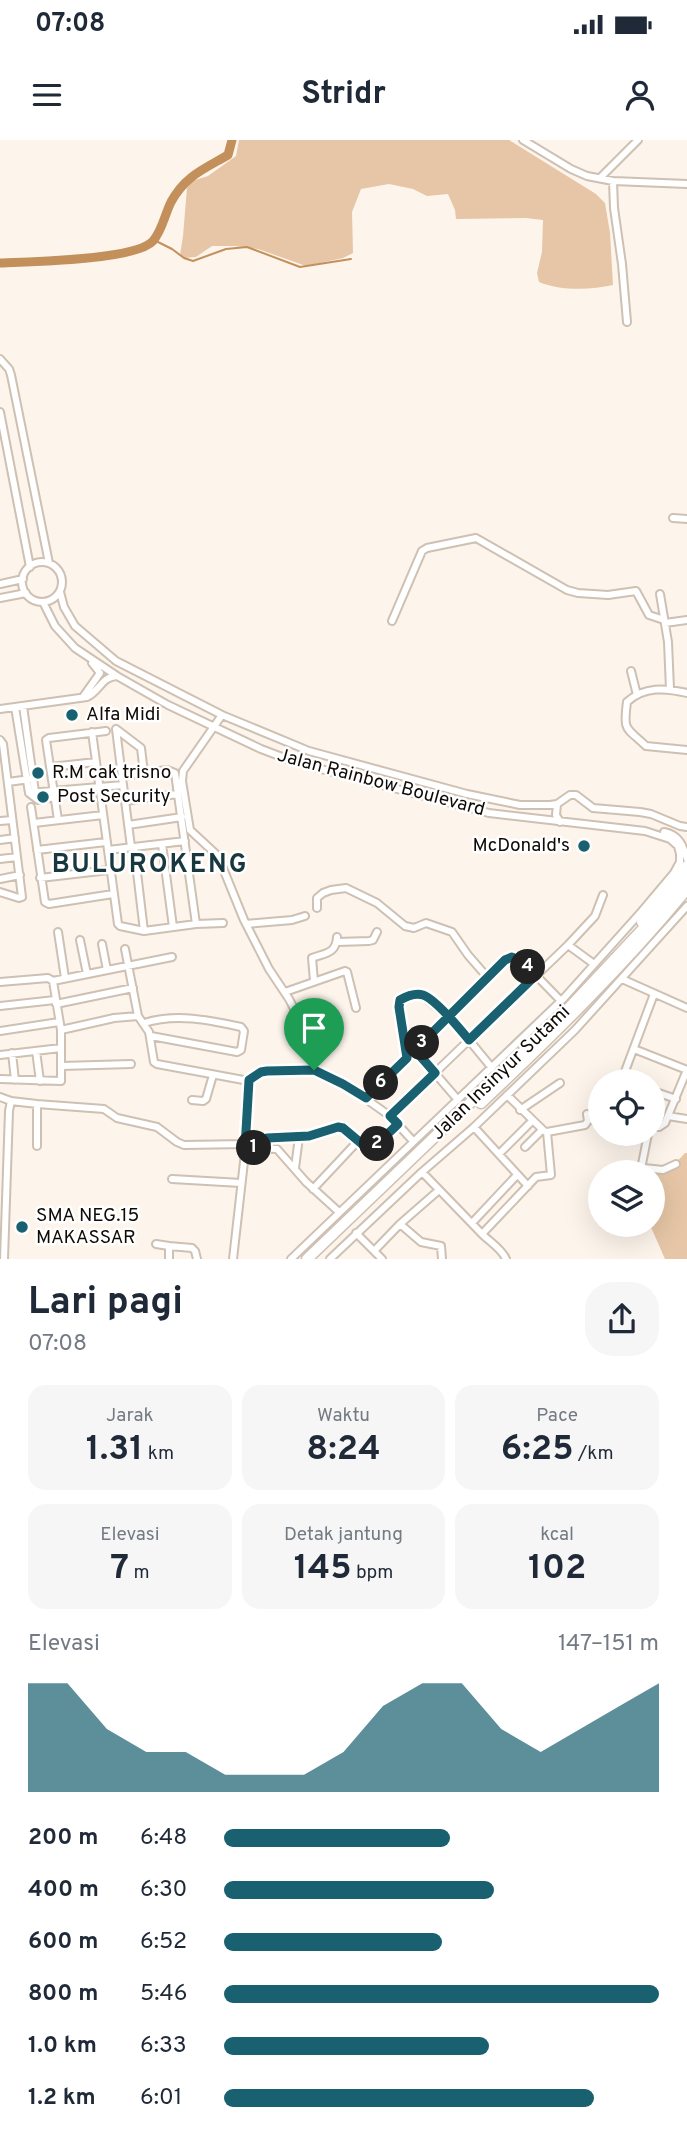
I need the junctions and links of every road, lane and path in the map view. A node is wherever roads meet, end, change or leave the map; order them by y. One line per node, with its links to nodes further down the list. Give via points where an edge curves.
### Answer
1 (523, 140): 3 (street, via 570,169)
2 (638, 140): 3 (street)
3 (600, 178): 4 (street)
4 (613, 181): 5 (street); 6 (street)
5 (687, 184)
6 (627, 322)
7 (0, 359): 13 (street, via 11,375)
8 (0, 412): 9 (street)
9 (10, 466): 10 (street); 14 (street)
10 (0, 468)
11 (673, 518): 12 (street)
12 (687, 519)
13 (49, 563): 14 (street); 17 (street, via 60,573)
14 (30, 567): 15 (street)
15 (23, 579): 16 (street); 18 (street)
16 (0, 584)
17 (60, 592): 21 (street); 34 (street, Jalan Rainbow Boulevard, via 75,626 110,657)
18 (26, 593): 20 (street); 21 (street)
19 (660, 594): 24 (street)
20 (0, 598)
21 (43, 602): 25 (street, Jalan Rainbow Boulevard, via 55,626)
22 (687, 620): 24 (street)
23 (392, 621): 24 (street, via 422,551 476,538 567,590 608,595 636,591 649,615)
24 (665, 622): 28 (street)
25 (75, 648): 27 (street, Jalan Rainbow Boulevard); 31 (street, via 100,673)
26 (631, 671): 30 (street)
27 (117, 676): 31 (street, via 106,678 92,695); 35 (street, Jalan Rainbow Boulevard)
28 (670, 690): 29 (street); 30 (street)
29 (687, 693)
30 (637, 695): 39 (street, via 627,702 625,728 646,746)
31 (83, 697): 32 (street)
32 (19, 707): 33 (street); 45 (street)
33 (0, 709)
34 (222, 715): 35 (street); 54 (street, Jalan Rainbow Boulevard, via 309,751 467,794 520,805)
35 (215, 727): 61 (street, Jalan Rainbow Boulevard, via 298,763 489,813); 92 (street, via 183,771 188,823 192,833 218,856)
36 (106, 731): 37 (street)
37 (92, 733): 41 (street); 42 (street, via 47,739)
38 (2, 742): 40 (street)
39 (687, 750)
40 (3, 759): 46 (street)
41 (96, 762): 42 (street); 48 (street)
42 (50, 767): 49 (street)
43 (144, 773): 44 (street); 44 (street, via 141,748 116,729); 50 (street, via 173,771)
44 (122, 776): 47 (street)
45 (30, 779): 46 (street); 49 (street, via 32,793)
46 (5, 781): 51 (street)
47 (123, 785): 48 (street); 52 (street)
48 (99, 789): 49 (street); 56 (street)
49 (54, 794): 59 (street)
50 (178, 794): 52 (street); 57 (street)
51 (10, 800): 53 (street); 58 (street)
52 (125, 801): 63 (street)
53 (0, 802)
54 (557, 804): 61 (street); 64 (street, Jalan Rainbow Boulevard, via 576,795 593,808 651,814)
55 (31, 807): 62 (street)
56 (103, 815): 59 (street); 71 (street)
57 (181, 817): 63 (street); 70 (street)
58 (12, 820): 60 (street); 67 (street)
59 (58, 820): 62 (street)
60 (0, 821)
61 (560, 822): 65 (street, Jalan Rainbow Boulevard)
62 (34, 823): 73 (street)
63 (128, 825): 72 (street)
64 (684, 827): 66 (street, via 685,835)
65 (645, 831): 66 (street); 102 (street, via 678,846 680,862)
66 (676, 836): 76 (street)
67 (15, 838): 68 (street); 74 (street)
68 (0, 840)
69 (162, 844): 70 (street); 72 (street); 93 (street)
70 (185, 844): 91 (street)
71 (107, 846): 72 (street); 73 (street); 78 (street)
72 (133, 847): 94 (street)
73 (37, 850): 81 (street)
74 (18, 857): 75 (street); 79 (street)
75 (0, 859)
76 (687, 859)
77 (687, 866): 121 (highway)
78 (110, 870): 81 (street); 85 (street)
79 (20, 876): 80 (street); 84 (street, via 22,897)
80 (0, 878)
81 (40, 878): 85 (street, via 49,904)
82 (687, 878): 121 (highway, Jalan Insinyur Sutami)
83 (687, 889): 200 (highway, Jalan Insinyur Sutami, via 565,1023)
84 (0, 892)
85 (113, 894): 94 (street, via 119,926)
86 (603, 895): 99 (street, via 595,916)
87 (687, 906): 109 (street)
88 (317, 908): 108 (street, via 317,898 323,893 342,888 353,891 381,905 405,926 426,923 453,932)
89 (305, 916): 92 (street)
90 (223, 923): 91 (street)
91 (195, 924): 93 (street)
92 (246, 924): 114 (street)
93 (173, 927): 94 (street)
94 (144, 931)
95 (58, 932): 107 (street)
96 (377, 932): 111 (street, via 369,941 337,939 332,951 312,958)
97 (80, 940): 105 (street)
98 (102, 944): 104 (street)
99 (568, 945): 102 (street); 106 (street)
100 (125, 949): 103 (street)
101 (172, 957): 103 (street)
102 (594, 964): 116 (street)
103 (128, 966): 104 (street); 113 (street)
104 (107, 970): 105 (street)
105 (87, 974): 107 (street)
106 (536, 975): 108 (street, via 512,957); 116 (street); 128 (street)
107 (65, 978): 110 (street)
108 (488, 978): 123 (street)
109 (622, 979): 115 (street); 149 (street)
110 (53, 981): 112 (street); 117 (street)
111 (314, 981): 114 (street); 119 (street, via 346,971)
112 (0, 982)
113 (132, 988): 117 (street); 122 (street)
114 (285, 992): 140 (street, via 302,1024)
115 (654, 994): 120 (street); 130 (street)
116 (561, 1001): 138 (street)
117 (55, 1002): 118 (street); 125 (street)
118 (0, 1006)
119 (356, 1008)
120 (687, 1008)
121 (567, 1010): 199 (highway, Jalan Insinyur Sutami)
122 (138, 1016): 124 (street); 125 (street)
123 (448, 1017): 128 (street); 131 (street); 135 (street, via 422,995 400,1000)
124 (144, 1023): 127 (street); 127 (street, via 192,1018 244,1031 237,1052)
125 (60, 1026): 126 (street); 129 (street)
126 (0, 1031)
127 (151, 1036): 143 (street, via 155,1063)
128 (469, 1040): 138 (street); 142 (street)
129 (61, 1048): 132 (street); 137 (street)
130 (634, 1049): 139 (street); 141 (street)
131 (415, 1050): 135 (street); 142 (street)
132 (36, 1051): 133 (street); 147 (street)
133 (12, 1054): 134 (street); 145 (street)
134 (0, 1055)
135 (407, 1058): 152 (street)
136 (131, 1064): 137 (street)
137 (62, 1066): 147 (street, via 61,1081)
138 (492, 1068): 155 (street)
139 (627, 1069)
140 (314, 1070): 146 (street, via 267,1071); 152 (street)
141 (687, 1070): 153 (street)
142 (435, 1073): 155 (street); 160 (street)
143 (213, 1075): 146 (street); 154 (street, via 206,1099)
144 (0, 1079): 145 (street)
145 (15, 1080): 147 (street)
146 (249, 1080): 172 (street)
147 (40, 1081)
148 (560, 1083): 158 (street)
149 (508, 1095): 158 (street); 166 (street)
150 (665, 1095): 153 (street)
151 (0, 1097): 156 (street)
152 (366, 1098): 160 (street)
153 (676, 1099): 161 (street)
154 (192, 1100)
155 (458, 1100): 169 (street)
156 (11, 1101): 157 (street); 194 (street)
157 (37, 1104): 171 (street); 172 (street, via 104,1109 117,1118 157,1127 184,1145)
158 (520, 1110): 163 (street)
159 (587, 1114): 167 (street, via 586,1125)
160 (390, 1116): 165 (street)
161 (668, 1116): 162 (street); 164 (street)
162 (687, 1119)
163 (532, 1121): 167 (street); 175 (street)
164 (665, 1121)
165 (398, 1124): 169 (street); 170 (street, via 372,1149)
166 (474, 1127): 175 (street); 179 (street)
167 (545, 1131): 173 (street); 183 (street, via 551,1174 536,1177)
168 (299, 1137): 170 (street, via 338,1127); 174 (street, via 267,1138); 177 (street)
169 (413, 1141): 186 (street)
170 (358, 1142): 184 (street)
171 (37, 1146)
172 (246, 1146): 174 (street); 182 (street)
173 (525, 1147)
174 (265, 1149): 177 (street, via 277,1149)
175 (499, 1154): 180 (street)
176 (676, 1164): 178 (street)
177 (295, 1168): 184 (street)
178 (665, 1169)
179 (422, 1172): 185 (street); 189 (street)
180 (517, 1175): 183 (street); 187 (street)
181 (172, 1179): 182 (street)
182 (242, 1183): 197 (street)
183 (528, 1186): 190 (street)
184 (313, 1189): 186 (street)
185 (439, 1190): 187 (street); 188 (street)
186 (339, 1212): 198 (street)
187 (472, 1223): 190 (street)
188 (400, 1224): 193 (street); 203 (street, via 421,1242 441,1246)
189 (356, 1233): 193 (street); 201 (street)
190 (482, 1234): 204 (street)
191 (156, 1244): 192 (street)
192 (169, 1246): 195 (street); 196 (street, via 192,1248)
193 (374, 1251): 202 (street)
194 (4, 1259)
195 (169, 1259)
196 (197, 1259)
197 (233, 1259)
198 (291, 1259)
199 (307, 1259)
200 (317, 1259)
201 (330, 1259)
202 (382, 1259)
203 (442, 1259)
204 (506, 1259)

